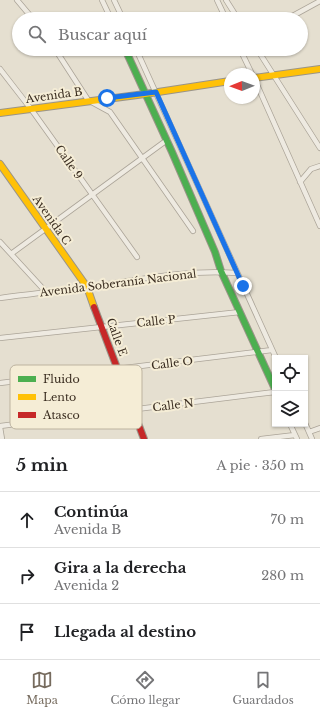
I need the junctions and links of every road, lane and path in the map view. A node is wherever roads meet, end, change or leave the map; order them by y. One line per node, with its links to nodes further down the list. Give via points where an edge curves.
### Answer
1 (17, 0): 7 (street)
2 (102, 0): 8 (street)
3 (114, 0): 9 (street)
4 (217, 0): 10 (street)
5 (226, 0): 11 (street)
6 (320, 1): 12 (street)
7 (27, 12)
8 (108, 12)
9 (119, 12)
10 (223, 12)
11 (234, 12)
12 (300, 12)
13 (60, 56): 27 (street)
14 (128, 56): 26 (street)
15 (139, 56): 24 (street)
16 (243, 56): 18 (street)
17 (262, 56): 21 (street)
18 (249, 68)
19 (0, 69): 28 (street, Calle 9)
20 (320, 69): 21 (street)
21 (274, 75): 22 (street); 31 (street)
22 (260, 77)
23 (224, 82): 24 (street, Avenida B)
24 (156, 92): 26 (street, Avenida B); 44 (street)
25 (260, 92): 35 (street)
26 (145, 94): 27 (street, Avenida B); 30 (street)
27 (88, 100): 28 (street, Avenida B); 32 (street, via 110,112)
28 (31, 109): 29 (street, Avenida B); 36 (street, Calle 9)
29 (0, 113)
30 (167, 140): 32 (street); 43 (street)
31 (320, 148)
32 (142, 158): 36 (street); 39 (street)
33 (0, 164): 38 (street, Avenida C)
34 (320, 166): 35 (street, via 312,169)
35 (300, 182): 37 (street)
36 (92, 194): 38 (street); 42 (street, Calle 9)
37 (320, 226)
38 (46, 228): 41 (street); 45 (street, Avenida C)
39 (193, 231)
40 (0, 242): 41 (street)
41 (11, 254): 46 (street)
42 (137, 257)
43 (221, 271): 44 (street, Avenida Soberanía Nacional); 45 (street, Avenida Soberanía Nacional, via 151,277); 48 (street)
44 (237, 273): 51 (street)
45 (87, 287): 46 (street, Avenida Soberanía Nacional); 49 (street, Calle E)
46 (46, 292): 47 (street, Avenida Soberanía Nacional)
47 (0, 298)
48 (240, 312): 49 (street, Calle P); 52 (street)
49 (103, 327): 50 (street, Calle P); 54 (street, Calle E)
50 (0, 338)
51 (272, 350): 52 (street, Calle O); 53 (street)
52 (259, 352): 55 (street, Calle O); 57 (street)
53 (274, 355)
54 (116, 365)
55 (142, 367)
56 (10, 382): 58 (street, Calle O)
57 (272, 382)
58 (0, 383)
59 (272, 392): 60 (street, Calle N)
60 (142, 409)
61 (10, 425): 62 (street, Calle N)
62 (0, 426): 69 (street)
63 (291, 427): 68 (street)
64 (307, 427): 67 (street)
65 (320, 428): 67 (street)
66 (140, 429): 70 (street, Calle E)
67 (309, 432): 72 (street)
68 (296, 437): 71 (street)
69 (2, 439)
70 (144, 439)
71 (261, 439)
72 (312, 439)

